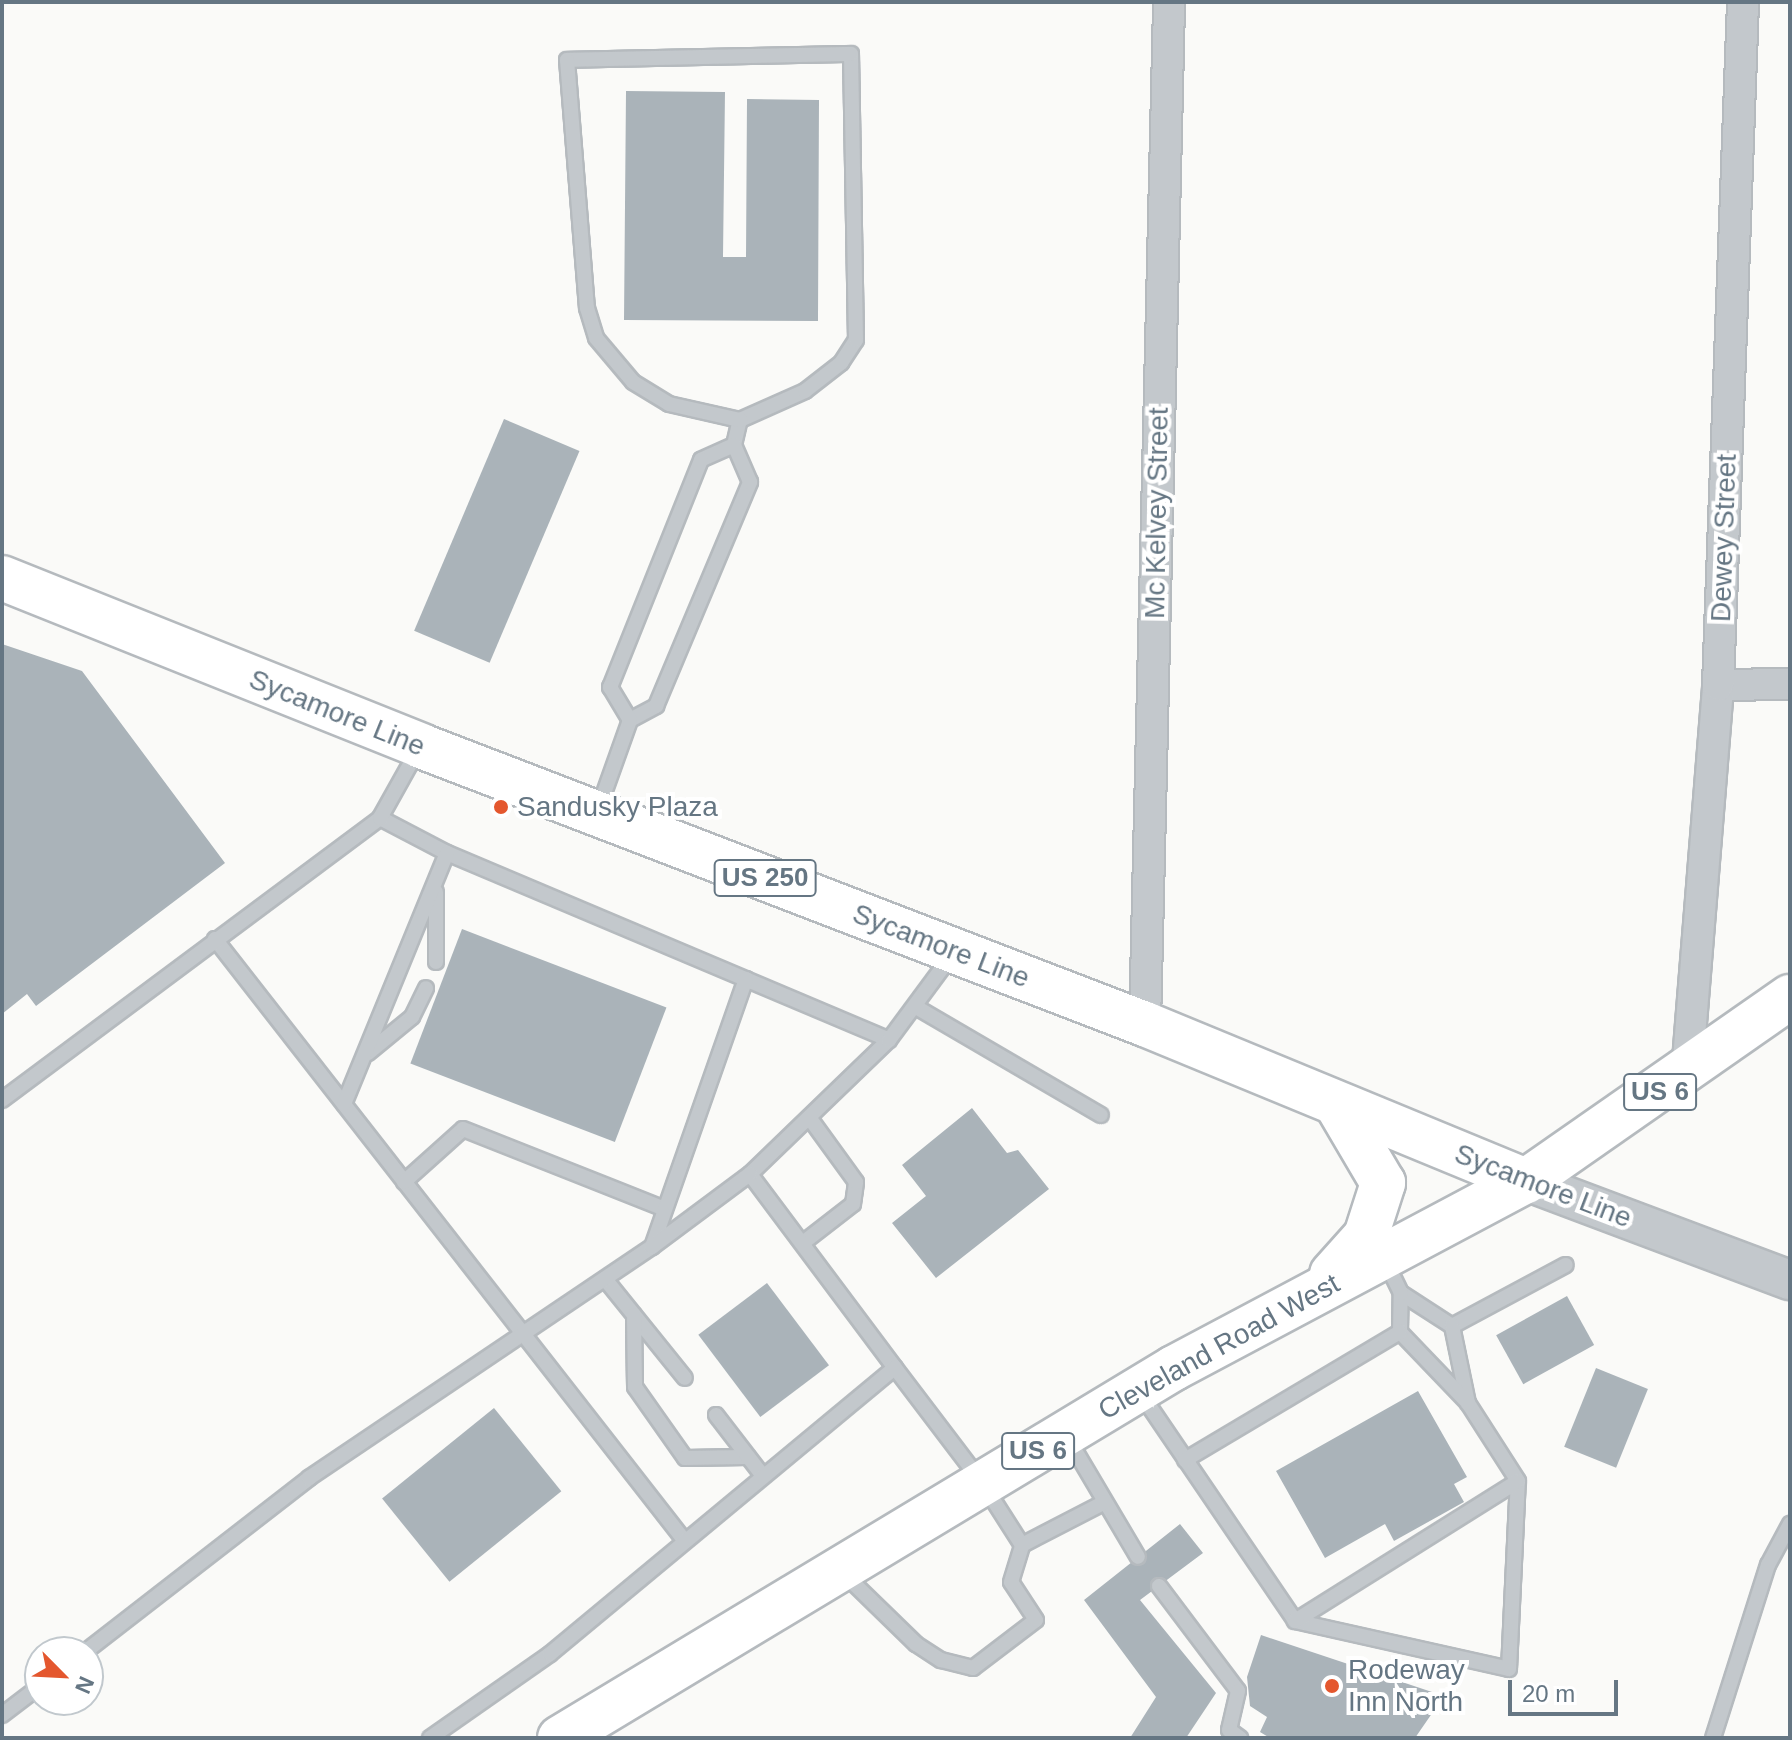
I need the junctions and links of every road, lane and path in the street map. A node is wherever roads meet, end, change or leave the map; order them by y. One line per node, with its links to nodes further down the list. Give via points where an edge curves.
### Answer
1 (1169, 2): 21 (street, Mc Kelvey Street)
2 (1743, 2): 7 (street, Dewey Street)
3 (740, 420): 3 (lane, via 805,391 841,363 856,340 851,54 567,60 587,308 596,338 633,382 669,404); 4 (lane)
4 (734, 445): 8 (lane, via 750,482 656,706); 8 (lane, via 701,460 610,687)
5 (2, 578): 9 (main road, Sycamore Line / US 250)
6 (1790, 684): 7 (street)
7 (1718, 685): 24 (street, Dewey Street)
8 (630, 720): 10 (lane)
9 (421, 746): 10 (main road, Sycamore Line / US 250); 11 (lane)
10 (597, 814): 15 (main road, Sycamore Line / US 250)
11 (380, 818): 12 (lane); 14 (lane)
12 (447, 853): 13 (lane); 17 (lane)
13 (436, 883): 16 (lane); 23 (lane)
14 (215, 939): 25 (lane); 26 (lane)
15 (955, 951): 20 (lane); 21 (main road, Sycamore Line / US 250)
16 (436, 962)
17 (746, 979): 22 (lane); 33 (lane)
18 (426, 988): 23 (lane, via 412,1017)
19 (1790, 997): 24 (main road, Cleveland Road West / US 6)
20 (916, 1007): 22 (lane); 28 (lane)
21 (1145, 1024): 27 (main road, Sycamore Line / US 250)
22 (889, 1040): 29 (lane)
23 (368, 1053): 26 (lane)
24 (1687, 1073): 31 (main road, Cleveland Road West / US 6)
25 (2, 1100)
26 (344, 1104): 32 (lane)
27 (1337, 1105): 31 (main road, Sycamore Line / US 250); 40 (main road, via 1383,1183 1366,1236)
28 (1101, 1115)
29 (811, 1120): 30 (lane); 34 (lane, via 856,1182 853,1204)
30 (750, 1174): 34 (lane); 35 (lane)
31 (1526, 1181): 37 (main road, Cleveland Road West / US 6); 39 (street, Sycamore Line)
32 (404, 1182): 33 (lane, via 463,1129); 44 (lane)
33 (663, 1208): 35 (lane)
34 (804, 1242): 45 (lane)
35 (652, 1247): 38 (lane)
36 (1566, 1265): 42 (lane)
37 (1392, 1274): 40 (main road, Cleveland Road West / US 6); 42 (lane); 43 (lane)
38 (605, 1279): 41 (lane); 44 (lane)
39 (1790, 1280)
40 (1317, 1290): 47 (main road, Cleveland Road West / US 6)
41 (634, 1315): 46 (lane); 51 (lane, via 635,1387 685,1458)
42 (1452, 1326): 48 (lane)
43 (1400, 1332): 48 (lane); 52 (lane)
44 (521, 1337): 58 (lane); 64 (lane, via 309,1478)
45 (895, 1368): 53 (lane); 55 (lane)
46 (685, 1378)
47 (1138, 1390): 50 (main road, Cleveland Road West / US 6); 52 (lane)
48 (1468, 1403): 54 (lane)
49 (716, 1415): 51 (lane)
50 (1065, 1435): 55 (main road, Cleveland Road West / US 6); 56 (lane)
51 (748, 1457): 53 (lane)
52 (1185, 1460): 63 (lane)
53 (763, 1476): 58 (lane)
54 (1518, 1481): 63 (lane); 63 (lane, via 1509,1669)
55 (983, 1484): 59 (lane); 61 (main road, Cleveland Road West / US 6)
56 (1105, 1502): 59 (lane); 60 (lane)
57 (1790, 1524): 70 (lane, via 1768,1565)
58 (684, 1540): 67 (lane, via 550,1654)
59 (1022, 1545): 61 (lane, via 1011,1582 1036,1620 973,1668 941,1660 916,1644)
60 (1138, 1557)
61 (840, 1570): 68 (main road, Cleveland Road West / US 6)
62 (1159, 1586): 69 (lane, via 1238,1691 1229,1730)
63 (1295, 1621)
64 (104, 1637)
65 (24, 1698): 66 (lane)
66 (2, 1715)
67 (430, 1738)
68 (560, 1738)
69 (1240, 1738)
70 (1713, 1738)

